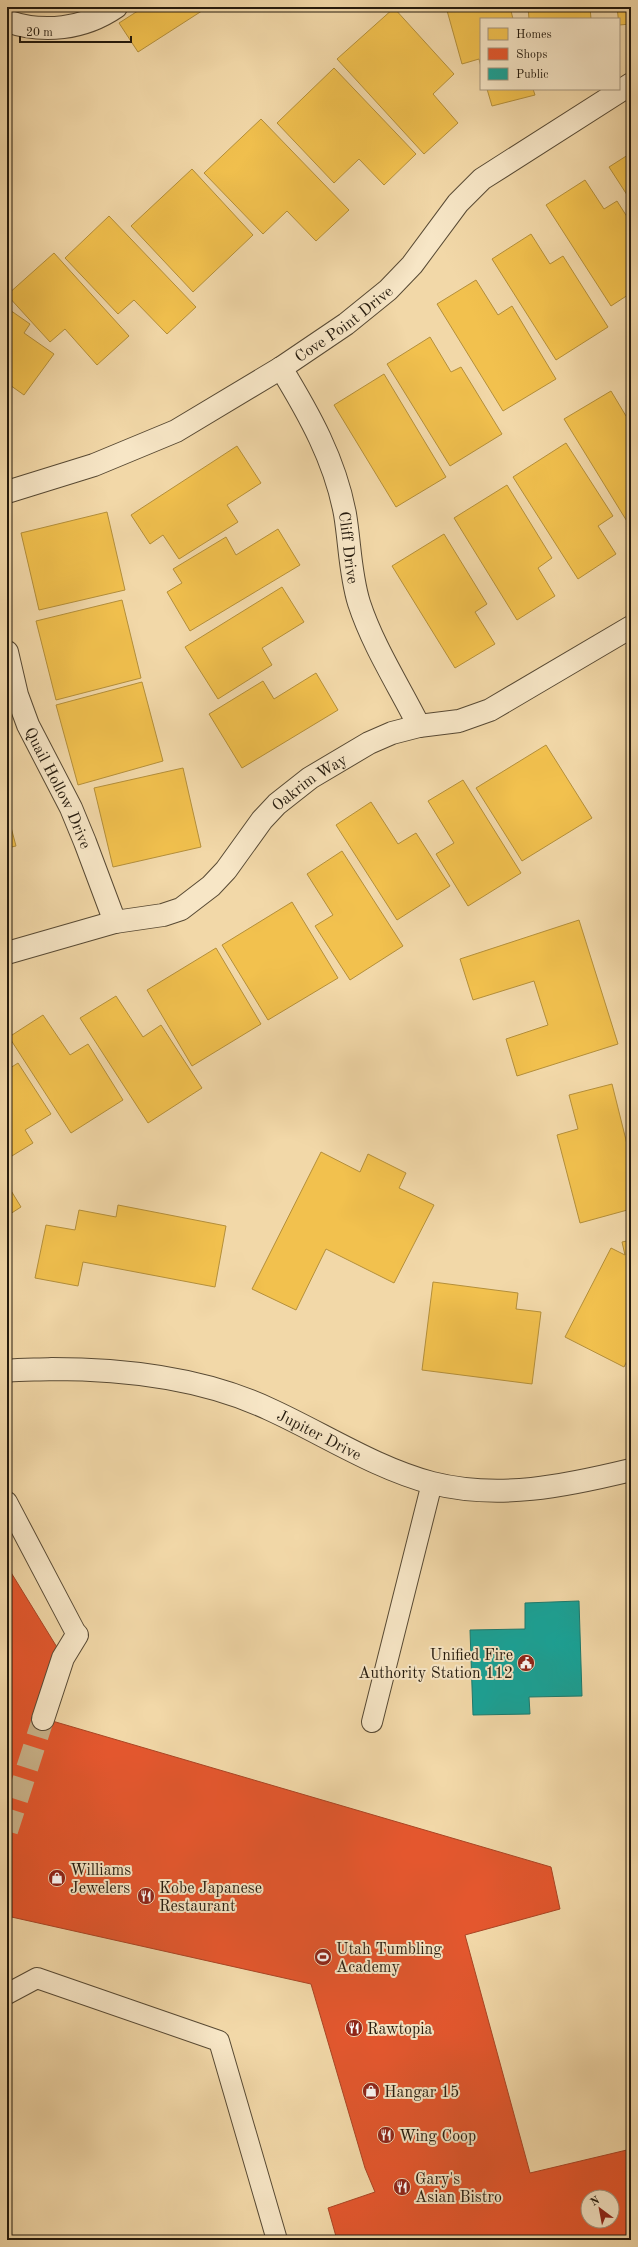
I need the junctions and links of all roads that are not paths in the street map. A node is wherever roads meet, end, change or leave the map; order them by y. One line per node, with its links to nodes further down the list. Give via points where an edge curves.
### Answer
1 (116, 7): 2 (street, via 90,20 43,30 22,27)
2 (7, 21)
3 (631, 84): 4 (street, Cove Point Drive, via 482,179 458,203 412,265 388,290 346,324)
4 (281, 368): 5 (street, Cove Point Drive, via 176,431 94,465); 8 (street, Cliff Drive, via 306,409 331,461 345,514 359,604 369,629)
5 (7, 492)
6 (631, 627): 8 (street, Oakrim Way, via 490,710 459,721)
7 (7, 652): 9 (street, Quail Hollow Drive, via 17,695 28,726 85,842)
8 (419, 726): 9 (street, Oakrim Way, via 392,733 369,743 310,778 262,820 226,870 196,899 181,909 163,915)
9 (114, 922): 10 (street, Oakrim Way)
10 (7, 954)
11 (7, 1371): 13 (street, Jupiter Drive, via 90,1369 164,1378 223,1392 267,1408 388,1467)
12 (631, 1470): 13 (street, Jupiter Drive, via 569,1485 524,1490 487,1492)
13 (432, 1483): 17 (lane)
14 (7, 1502): 15 (lane)
15 (77, 1635): 16 (street, via 63,1658)
16 (43, 1718)
17 (372, 1722)
18 (7, 1994): 19 (lane, via 37,1978 219,2041)
19 (277, 2240)

